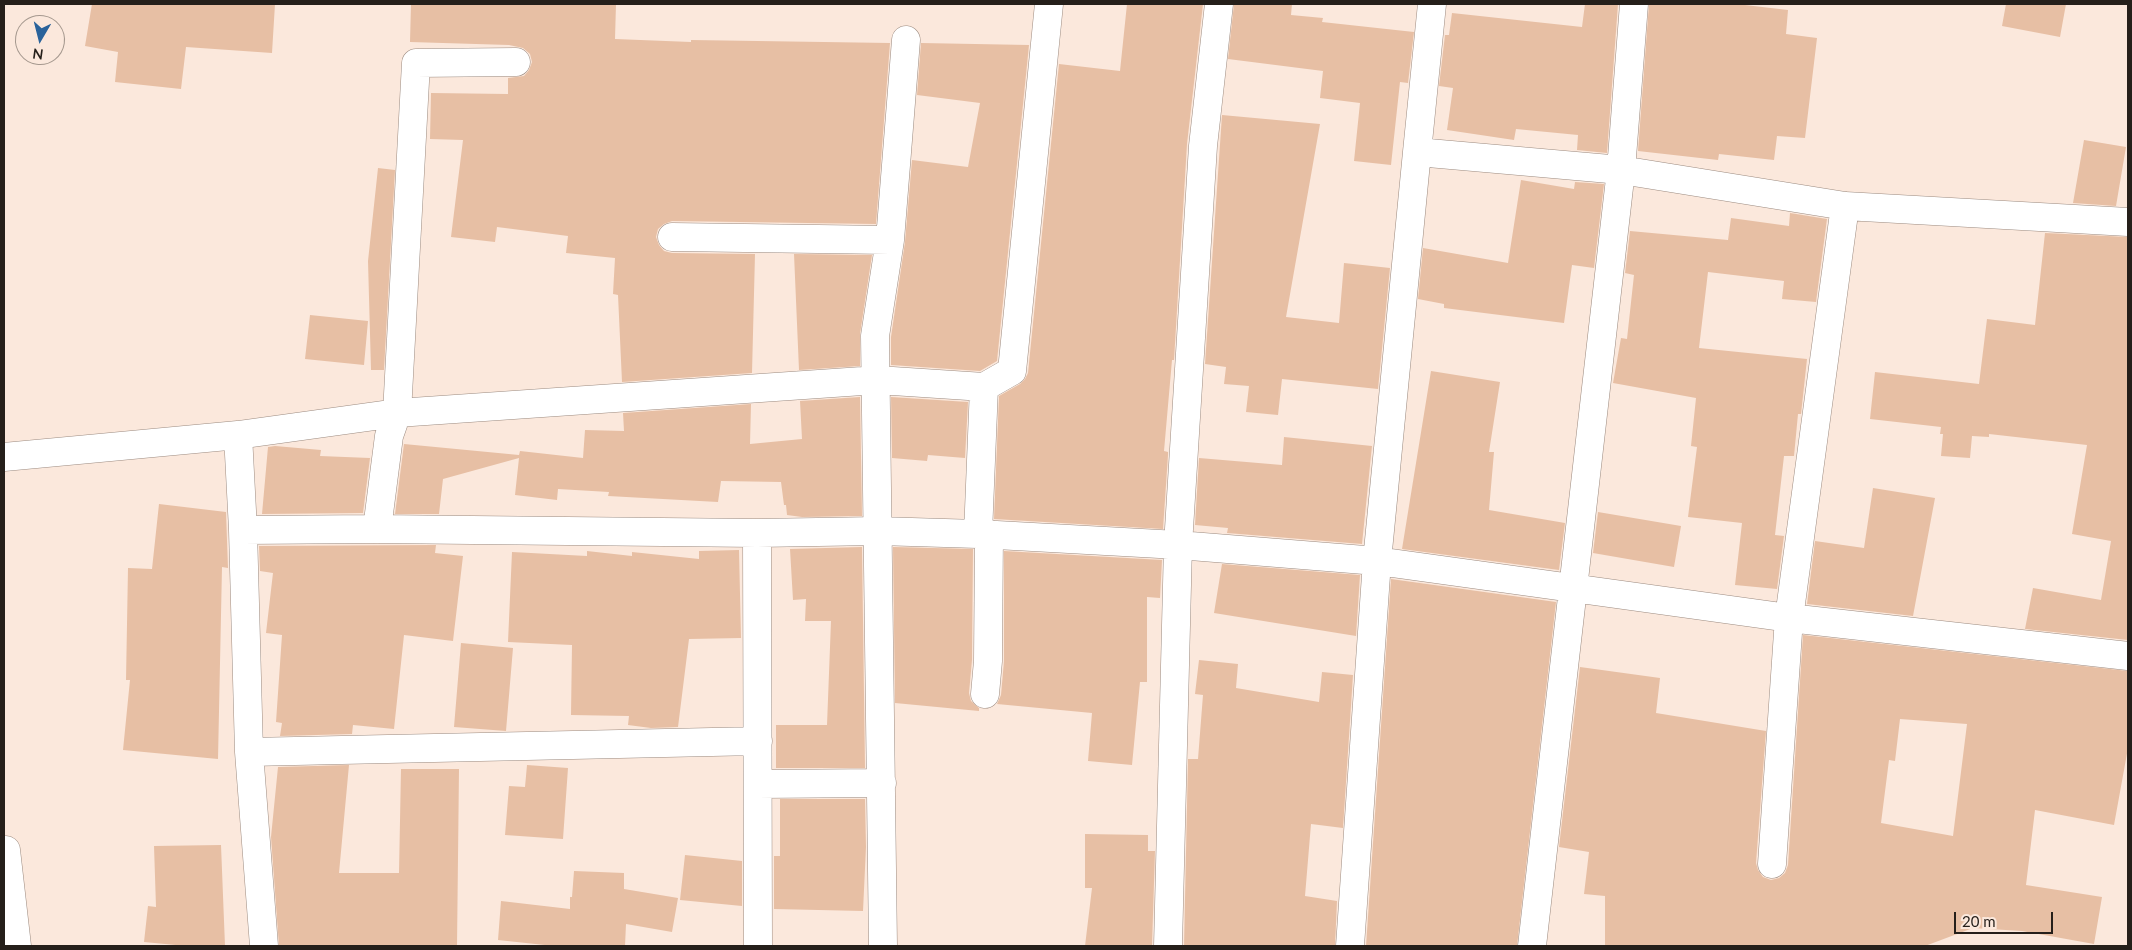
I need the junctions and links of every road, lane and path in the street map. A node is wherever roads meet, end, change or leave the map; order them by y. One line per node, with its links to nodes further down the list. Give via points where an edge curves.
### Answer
1 (1049, 4): 14 (street, via 1012,371)
2 (1219, 4): 23 (street, via 1203,146)
3 (1432, 4): 7 (street)
4 (1634, 4): 8 (street)
5 (906, 40): 12 (street)
6 (516, 62): 15 (street, via 416,62)
7 (1417, 152): 8 (street); 24 (street)
8 (1621, 170): 9 (street); 25 (street)
9 (1845, 206): 10 (street); 26 (street)
10 (2128, 222)
11 (672, 237): 12 (street)
12 (890, 240): 13 (street, via 875,336)
13 (877, 380): 14 (street); 15 (street); 20 (street)
14 (984, 386): 22 (street)
15 (397, 413): 16 (street); 18 (street, via 389,436)
16 (238, 435): 17 (street); 19 (street)
17 (4, 457)
18 (377, 529): 19 (street); 21 (street)
19 (244, 530): 30 (street)
20 (878, 531): 21 (street); 22 (street); 31 (street)
21 (757, 534): 29 (street)
22 (983, 534): 23 (street); 28 (street, via 988,661)
23 (1178, 545): 24 (street); 39 (street)
24 (1377, 561): 25 (street); 40 (street)
25 (1572, 588): 26 (street); 41 (street)
26 (1789, 618): 27 (street); 34 (street)
27 (2128, 656)
28 (985, 694)
29 (758, 741): 30 (street); 32 (street)
30 (249, 752): 36 (street)
31 (882, 783): 32 (street); 38 (street)
32 (758, 784): 37 (street)
33 (6, 850): 35 (street)
34 (1772, 864)
35 (17, 946)
36 (264, 946)
37 (758, 946)
38 (883, 946)
39 (1168, 946)
40 (1350, 946)
41 (1532, 946)

